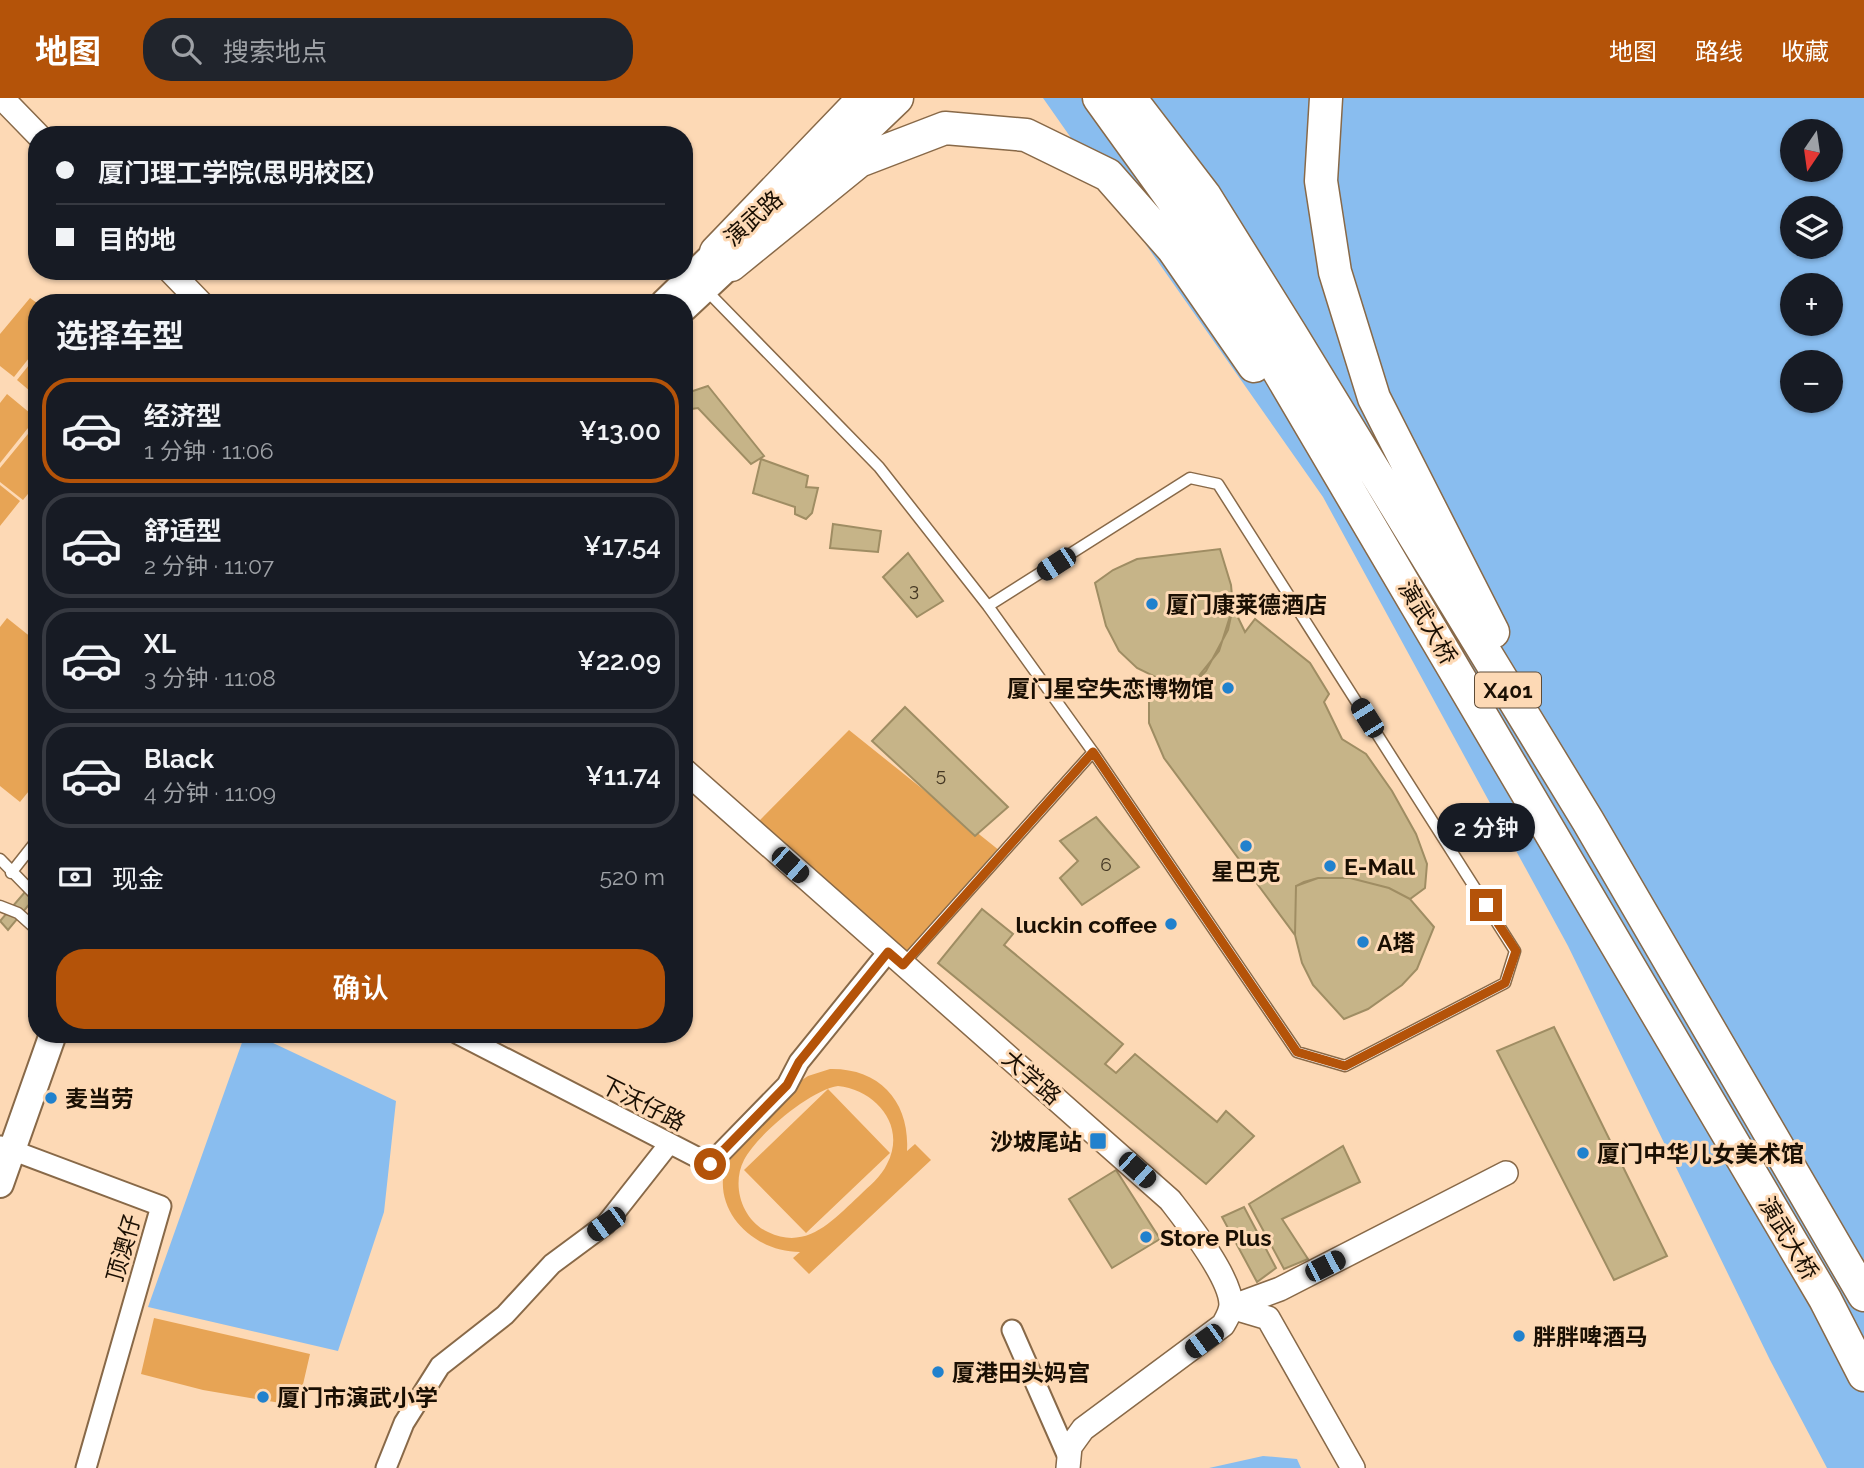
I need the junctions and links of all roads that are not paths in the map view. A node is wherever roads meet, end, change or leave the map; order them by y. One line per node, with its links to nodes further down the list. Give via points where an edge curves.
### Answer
1 (2, 98): 8 (street)
2 (864, 98): 9 (highway)
3 (881, 98): 9 (highway)
4 (897, 98): 9 (highway)
5 (1099, 98): 16 (highway, 演武大桥 / X401, via 1202,241)
6 (1130, 98): 20 (highway, 演武大桥 / X401, via 1205,196)
7 (1326, 98): 20 (highway, via 1321,181 1335,272 1374,398)
8 (29, 126)
9 (846, 143): 10 (highway); 16 (highway, via 945,128 1026,135 1108,175 1173,249)
10 (724, 258): 12 (main road, 演武路); 14 (main road, 演武路)
11 (179, 280): 13 (street)
12 (705, 289): 15 (main road, 演武路); 17 (lane, via 879,467)
13 (192, 294)
14 (676, 294)
15 (693, 300)
16 (1373, 529): 38 (highway, 演武大桥 / X401, via 1825,1299)
17 (988, 606): 18 (lane); 18 (lane, via 1190,478 1218,484 1516,951 1505,983 1345,1066 1297,1052)
18 (1093, 752): 27 (lane)
19 (693, 778): 27 (street, 大学路)
20 (1588, 821): 35 (highway, 演武大桥 / X401)
21 (28, 852): 23 (lane)
22 (0, 859): 23 (lane)
23 (12, 873): 24 (lane)
24 (28, 888)
25 (0, 906): 26 (lane)
26 (28, 922)
27 (895, 958): 32 (street, 下沃仔路, via 799,1062 787,1085 710,1164); 36 (street, 大学路, via 1170,1200 1202,1242 1230,1294)
28 (34, 1043): 31 (main road)
29 (49, 1043): 31 (main road)
30 (475, 1043): 32 (street, 下沃仔路)
31 (4, 1144): 34 (main road); 40 (street, 顶澳仔, via 161,1206)
32 (669, 1144): 41 (street, via 606,1224 552,1264 505,1315 440,1366 404,1423)
33 (1506, 1173): 36 (street, via 1280,1289)
34 (0, 1184)
35 (1864, 1295)
36 (1231, 1307): 39 (street, via 1214,1333 1083,1429 1070,1447); 42 (street, via 1268,1318)
37 (1012, 1331): 39 (street)
38 (1864, 1375)
39 (1068, 1462)
40 (86, 1468)
41 (386, 1468)
42 (1353, 1468)

